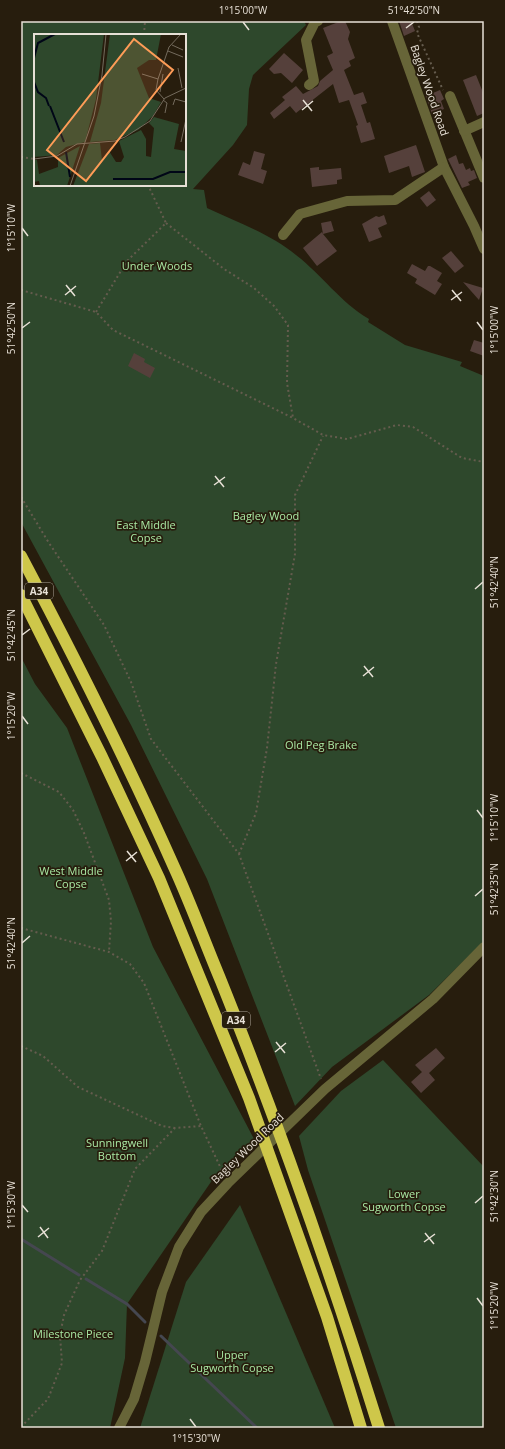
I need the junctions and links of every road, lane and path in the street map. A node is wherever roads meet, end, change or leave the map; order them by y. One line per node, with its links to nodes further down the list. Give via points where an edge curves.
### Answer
1 (145, 21): 5 (path)
2 (318, 21): 6 (street, via 315,22 306,40 314,81)
3 (392, 21): 12 (street, Bagley Wood Road)
4 (417, 21): 7 (path, via 417,33 441,88)
5 (144, 34)
6 (309, 85)
7 (450, 96): 9 (street, Bagley Wood Road)
8 (484, 122): 9 (street)
9 (464, 131): 13 (street, Bagley Wood Road)
10 (21, 157): 11 (path)
11 (34, 159)
12 (444, 167): 16 (street, via 395,200 347,201 300,214); 17 (street, Bagley Wood Road)
13 (484, 178)
14 (148, 186): 15 (path)
15 (166, 223): 19 (path, via 127,261); 20 (path, via 224,269 254,288 274,306 288,325 287,383)
16 (283, 236)
17 (484, 249)
18 (21, 290): 19 (path)
19 (96, 312): 20 (path, via 113,330)
20 (293, 418): 21 (path)
21 (323, 435): 22 (path, via 347,439 397,425 413,427 462,458); 27 (path, via 295,495 295,554 276,664 267,748 256,813)
22 (484, 462)
23 (21, 497): 27 (path, via 104,625 131,682 151,739)
24 (21, 556): 39 (highway, A34, via 119,749 175,868 266,1092 347,1324)
25 (21, 595): 38 (highway, A34, via 159,878 249,1098 327,1317)
26 (21, 773): 30 (path, via 59,792 73,810 109,900)
27 (239, 854): 32 (path)
28 (21, 928): 30 (path)
29 (484, 947): 32 (street, Bagley Wood Road, via 433,999)
30 (109, 952): 33 (path, via 130,964 144,983)
31 (21, 1046): 34 (path, via 43,1056 78,1086 162,1126)
32 (325, 1089): 35 (street, Bagley Wood Road)
33 (201, 1126): 34 (path); 35 (path)
34 (175, 1128): 36 (path, via 135,1169 102,1252 80,1280 64,1315 60,1336 62,1363 48,1399)
35 (230, 1181): 37 (street, Bagley Wood Road, via 201,1212 179,1247 162,1292 134,1399)
36 (21, 1428)
37 (119, 1428)
38 (360, 1428)
39 (379, 1428)

